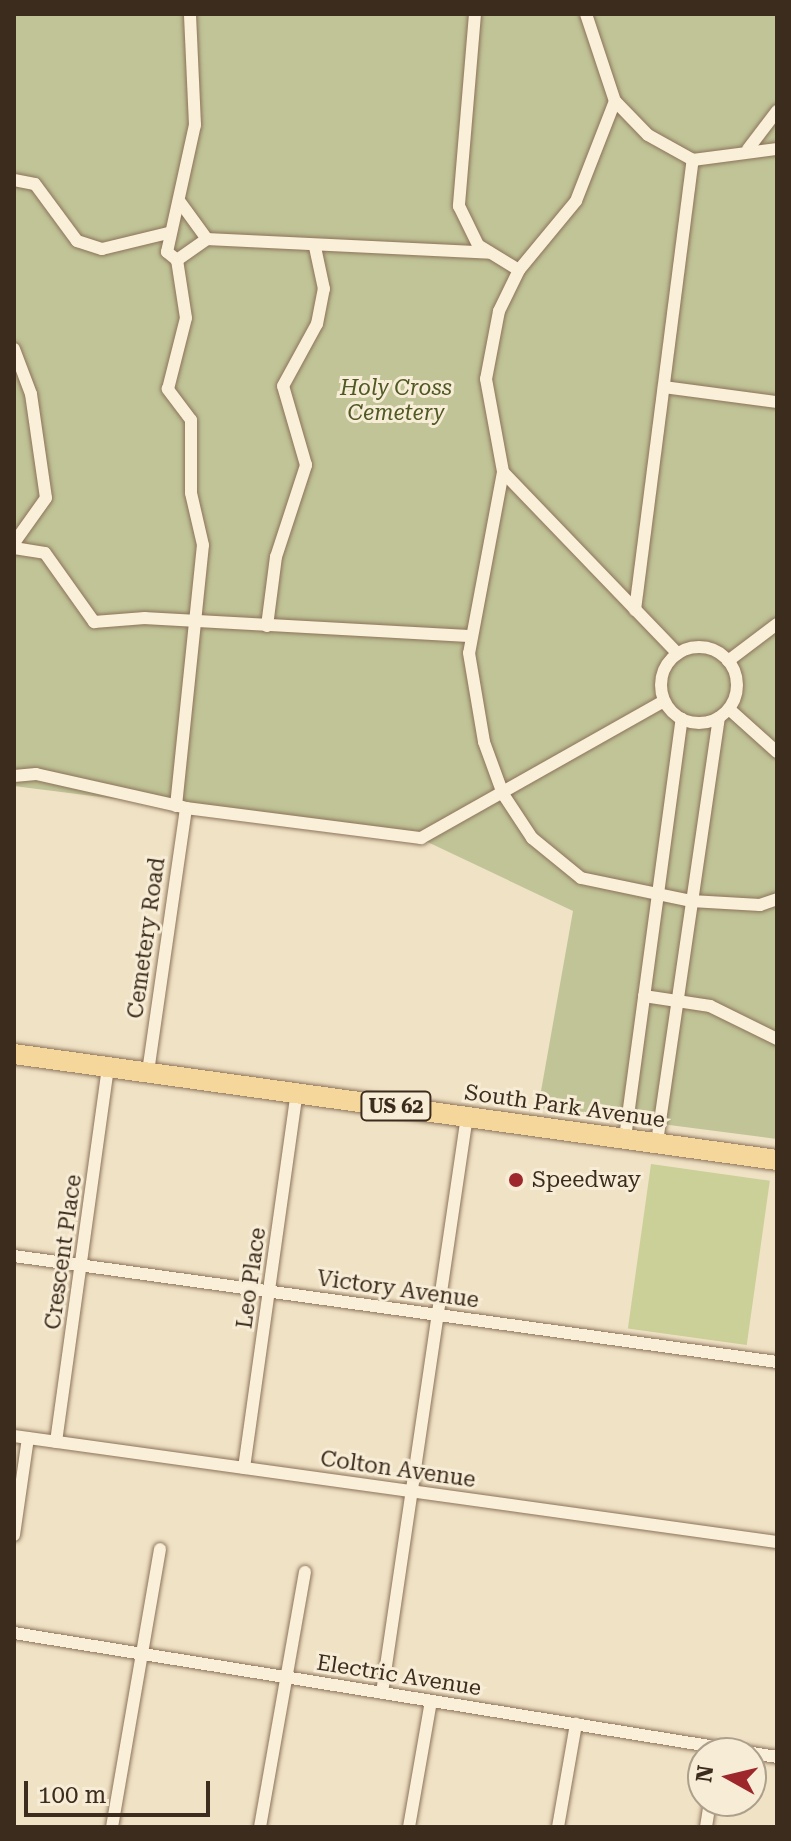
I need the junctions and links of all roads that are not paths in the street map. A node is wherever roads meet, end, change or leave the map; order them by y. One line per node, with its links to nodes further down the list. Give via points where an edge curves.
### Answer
1 (190, 14): 10 (street, via 195,125)
2 (475, 14): 15 (street, via 459,206 478,245)
3 (586, 14): 4 (street)
4 (615, 101): 8 (street, via 648,135); 17 (street, via 576,201)
5 (777, 111): 6 (street)
6 (748, 149): 7 (street); 8 (street)
7 (777, 149)
8 (693, 160): 19 (street)
9 (14, 180): 13 (street, via 35,184 77,241 102,249)
10 (180, 202): 11 (street); 12 (street)
11 (168, 233): 13 (street); 16 (street)
12 (207, 239): 14 (street); 16 (street)
13 (145, 241): 16 (street)
14 (315, 247): 15 (street); 26 (street, via 324,289 317,324 283,386 306,465 276,557)
15 (490, 253): 17 (street)
16 (172, 256): 24 (street, Cemetery Road, via 186,318 168,389 191,420 191,493 203,545)
17 (519, 270): 21 (street, via 499,311 486,379)
18 (14, 349): 22 (street, via 31,394 46,498)
19 (664, 387): 20 (street); 23 (street)
20 (777, 402)
21 (503, 472): 23 (street); 27 (street)
22 (14, 546): 24 (street, via 45,553 94,622)
23 (635, 610): 28 (street)
24 (194, 622): 26 (street); 36 (street, Cemetery Road)
25 (777, 624): 29 (street)
26 (267, 626): 27 (street)
27 (472, 636): 35 (street, via 484,742)
28 (678, 654): 29 (street, via 703,647); 30 (street, via 663,673)
29 (728, 661): 31 (street, via 737,688)
30 (664, 701): 32 (street); 35 (street)
31 (724, 713): 32 (street); 33 (street); 39 (street)
32 (682, 719): 37 (street)
33 (777, 752)
34 (14, 776): 36 (street, via 36,774)
35 (503, 794): 36 (street, via 421,838); 37 (street, via 532,838 581,878)
36 (182, 808): 45 (street, Cemetery Road)
37 (658, 897): 39 (street); 40 (street)
38 (777, 899): 39 (street, via 760,905)
39 (691, 901): 41 (street)
40 (644, 996): 41 (street); 48 (street)
41 (678, 1000): 42 (street, via 733,1014); 49 (street)
42 (777, 1039)
43 (14, 1054): 44 (main road, South Park Avenue / US 62)
44 (108, 1067): 45 (main road, South Park Avenue / US 62); 52 (street, Crescent Place)
45 (148, 1072): 46 (main road, South Park Avenue / US 62)
46 (297, 1093): 47 (main road, South Park Avenue / US 62); 53 (street, Leo Place)
47 (467, 1116): 48 (main road, South Park Avenue / US 62); 54 (street)
48 (625, 1138): 49 (main road, South Park Avenue / US 62)
49 (657, 1142): 50 (main road, South Park Avenue / US 62)
50 (777, 1160)
51 (14, 1256): 52 (street, Victory Avenue)
52 (82, 1264): 53 (street, Victory Avenue); 58 (street, Crescent Place)
53 (269, 1291): 54 (street, Victory Avenue); 59 (street, Leo Place)
54 (437, 1315): 55 (street, Victory Avenue); 60 (street)
55 (777, 1362)
56 (14, 1436): 57 (street, Colton Avenue)
57 (28, 1438): 58 (street, Colton Avenue); 61 (street)
58 (56, 1442): 59 (street, Colton Avenue)
59 (244, 1468): 60 (street, Colton Avenue)
60 (412, 1491): 62 (street, Colton Avenue); 68 (street)
61 (14, 1535)
62 (777, 1542)
63 (160, 1549): 66 (street)
64 (305, 1572): 67 (street)
65 (14, 1633): 66 (street, Electric Avenue)
66 (143, 1654): 67 (street, Electric Avenue); 72 (street)
67 (287, 1677): 68 (street, Electric Avenue); 73 (street)
68 (382, 1693): 69 (street, Electric Avenue)
69 (431, 1701): 70 (street, Electric Avenue); 74 (street)
70 (576, 1724): 71 (street, Electric Avenue); 75 (street)
71 (687, 1744)
72 (112, 1827)
73 (260, 1827)
74 (409, 1827)
75 (558, 1827)

